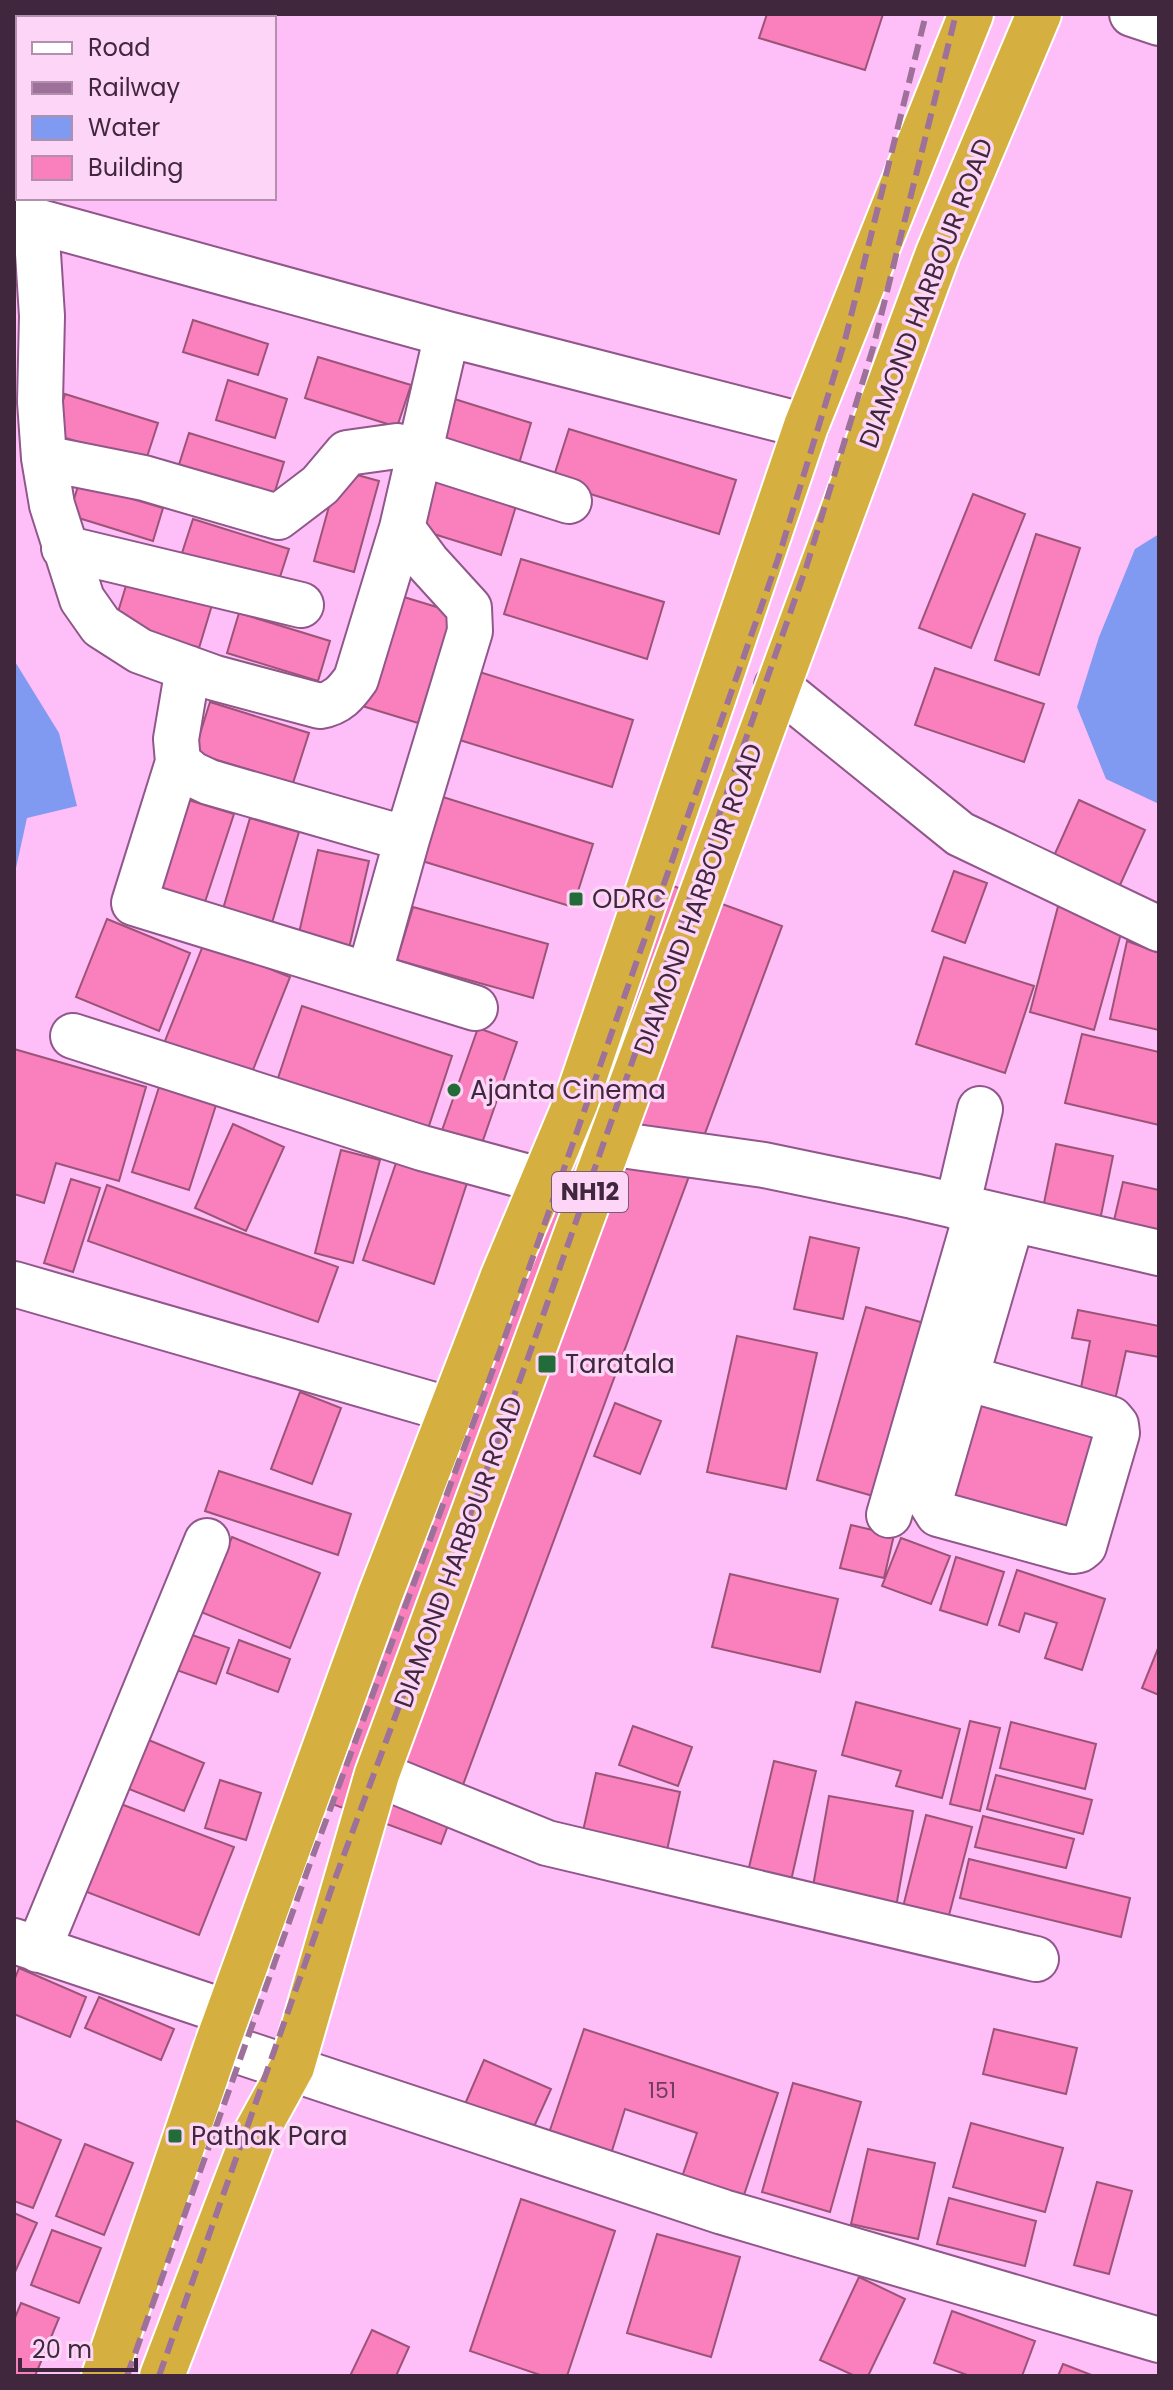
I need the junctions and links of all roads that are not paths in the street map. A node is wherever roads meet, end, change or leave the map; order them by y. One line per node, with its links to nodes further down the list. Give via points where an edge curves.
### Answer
1 (971, 14): 9 (highway, DIAMOND HARBOUR ROAD / NH12)
2 (1039, 14): 17 (highway, DIAMOND HARBOUR ROAD / NH12, via 938,253)
3 (1132, 14): 4 (street)
4 (1159, 23)
5 (25, 219): 6 (street); 7 (street)
6 (28, 316): 8 (street)
7 (447, 334): 9 (street); 10 (street)
8 (27, 395): 11 (street)
9 (806, 426): 26 (highway, DIAMOND HARBOUR ROAD / NH12, via 576,1102)
10 (420, 451): 11 (street, via 397,446 347,453 320,485 278,517 144,478); 12 (street); 13 (street)
11 (44, 458): 14 (street)
12 (569, 501)
13 (402, 528): 16 (street, via 356,679 336,702 320,706); 19 (street, via 469,608 470,631)
14 (64, 548): 15 (street); 16 (street, via 82,599 101,626 140,651)
15 (301, 605)
16 (188, 668): 18 (street, via 176,739)
17 (777, 686): 20 (street, via 960,834); 25 (highway, DIAMOND HARBOUR ROAD / NH12)
18 (178, 762): 19 (street, via 209,782); 21 (street, via 134,903)
19 (407, 839): 21 (street)
20 (1159, 929)
21 (369, 975): 22 (street)
22 (475, 1008)
23 (73, 1036): 26 (street, via 422,1148)
24 (980, 1109): 27 (street)
25 (607, 1143): 27 (street, via 764,1165); 34 (highway, DIAMOND HARBOUR ROAD / NH12)
26 (543, 1181): 31 (highway, DIAMOND HARBOUR ROAD / NH12)
27 (982, 1213): 28 (street); 30 (street); 32 (street)
28 (1159, 1253)
29 (14, 1284): 31 (street)
30 (966, 1378): 30 (street, via 932,1509 1079,1550 1116,1425 1111,1419)
31 (451, 1410): 37 (highway, DIAMOND HARBOUR ROAD / NH12)
32 (889, 1515)
33 (207, 1541): 35 (street)
34 (377, 1774): 36 (street, via 547,1843); 38 (highway, DIAMOND HARBOUR ROAD / NH12)
35 (26, 1945): 37 (street)
36 (1036, 1959)
37 (223, 2028): 38 (street); 40 (highway, DIAMOND HARBOUR ROAD / NH12)
38 (292, 2067): 39 (street, via 723,2212); 41 (highway, DIAMOND HARBOUR ROAD / NH12, via 253,2138)
39 (1159, 2340)
40 (104, 2376)
41 (162, 2376)

